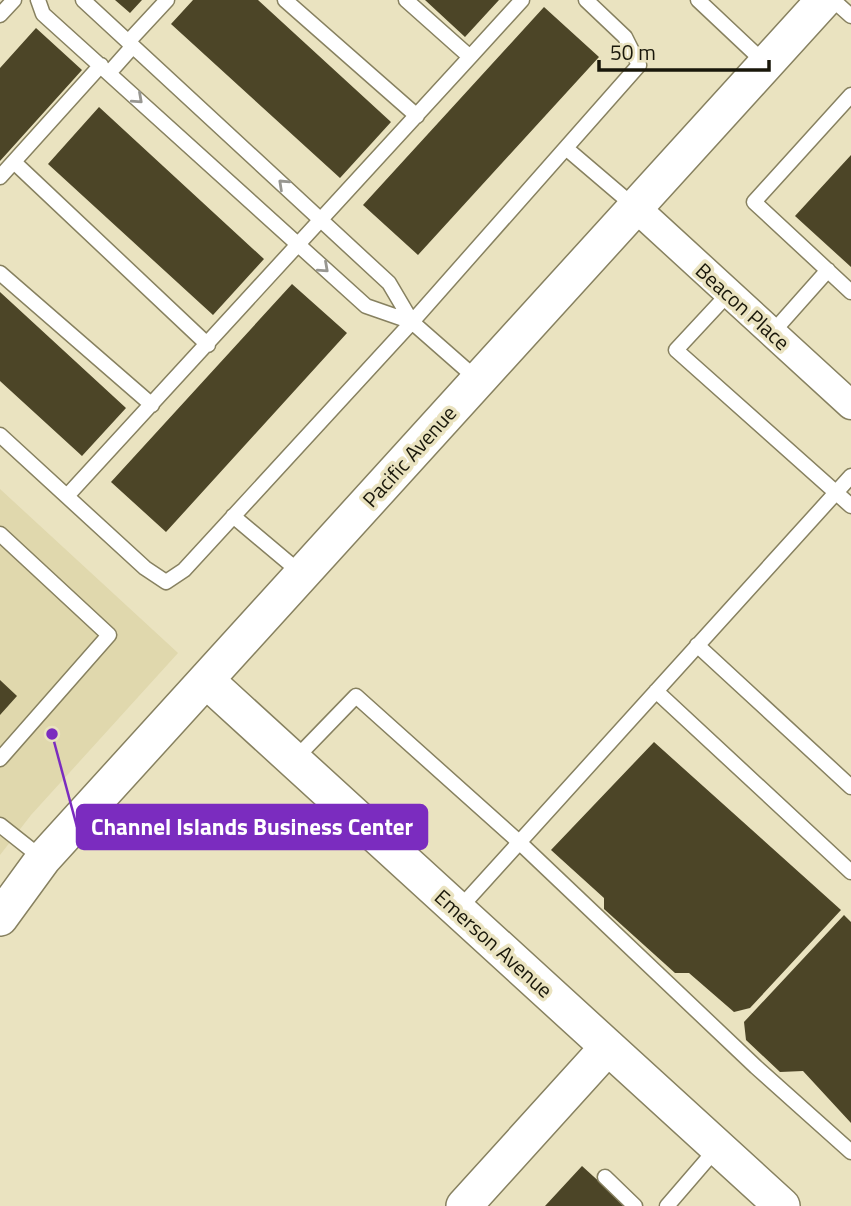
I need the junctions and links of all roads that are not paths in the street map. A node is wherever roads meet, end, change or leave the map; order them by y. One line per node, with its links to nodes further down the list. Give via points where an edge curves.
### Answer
1 (14, 0): 12 (lane)
2 (38, 0): 17 (lane, via 43,14)
3 (83, 0): 14 (lane)
4 (167, 0): 14 (lane)
5 (285, 0): 19 (lane)
6 (406, 0): 15 (lane)
7 (522, 0): 15 (lane)
8 (586, 0): 20 (lane, via 625,37 639,65)
9 (698, 0): 16 (lane)
10 (824, 0): 16 (street, Pacific Avenue)
11 (833, 0): 13 (lane)
12 (0, 15)
13 (851, 16)
14 (131, 44): 17 (lane); 24 (lane, one-way to 14)
15 (470, 57): 19 (lane)
16 (766, 64): 23 (street, Pacific Avenue)
17 (105, 69): 21 (lane); 25 (lane, one-way to 25)
18 (851, 95): 26 (lane, via 754,202)
19 (416, 116): 24 (lane)
20 (567, 149): 23 (lane); 30 (lane)
21 (14, 162): 22 (lane); 32 (lane)
22 (0, 177)
23 (635, 207): 29 (street, Beacon Place); 33 (street, Pacific Avenue)
24 (321, 220): 25 (lane); 30 (lane, via 389,283)
25 (299, 246): 30 (lane, one-way to 30, via 366,306); 32 (lane)
26 (828, 270): 28 (lane); 31 (lane)
27 (0, 272): 34 (lane)
28 (851, 292)
29 (729, 293): 31 (street, Beacon Place); 38 (lane, via 676,350)
30 (412, 322): 33 (lane); 41 (lane)
31 (772, 333): 35 (street, Beacon Place)
32 (208, 345): 34 (lane)
33 (478, 380): 43 (street, Pacific Avenue)
34 (152, 405): 39 (lane)
35 (851, 405)
36 (0, 435): 39 (lane)
37 (851, 476): 38 (lane)
38 (836, 492): 40 (lane); 44 (lane)
39 (68, 496): 41 (lane, via 166,582 184,570)
40 (851, 506)
41 (233, 516): 43 (lane)
42 (0, 534): 47 (lane, via 109,635)
43 (302, 574): 45 (street, Pacific Avenue)
44 (697, 645): 46 (lane); 49 (lane)
45 (206, 680): 48 (street, Emerson Avenue); 52 (street, Pacific Avenue)
46 (656, 691): 51 (lane); 53 (lane)
47 (0, 760)
48 (294, 760): 51 (lane, via 356,696); 54 (street, Emerson Avenue)
49 (851, 787)
50 (0, 825): 52 (lane)
51 (519, 842): 54 (lane); 58 (lane)
52 (43, 859): 55 (street, Pacific Avenue)
53 (851, 872)
54 (458, 909): 56 (street, Emerson Avenue)
55 (0, 918)
56 (608, 1047): 57 (street, Emerson Avenue); 60 (street)
57 (718, 1147): 62 (lane); 63 (street, Emerson Avenue)
58 (851, 1152)
59 (605, 1177): 61 (lane)
60 (464, 1206)
61 (635, 1206)
62 (667, 1206)
63 (782, 1206)

